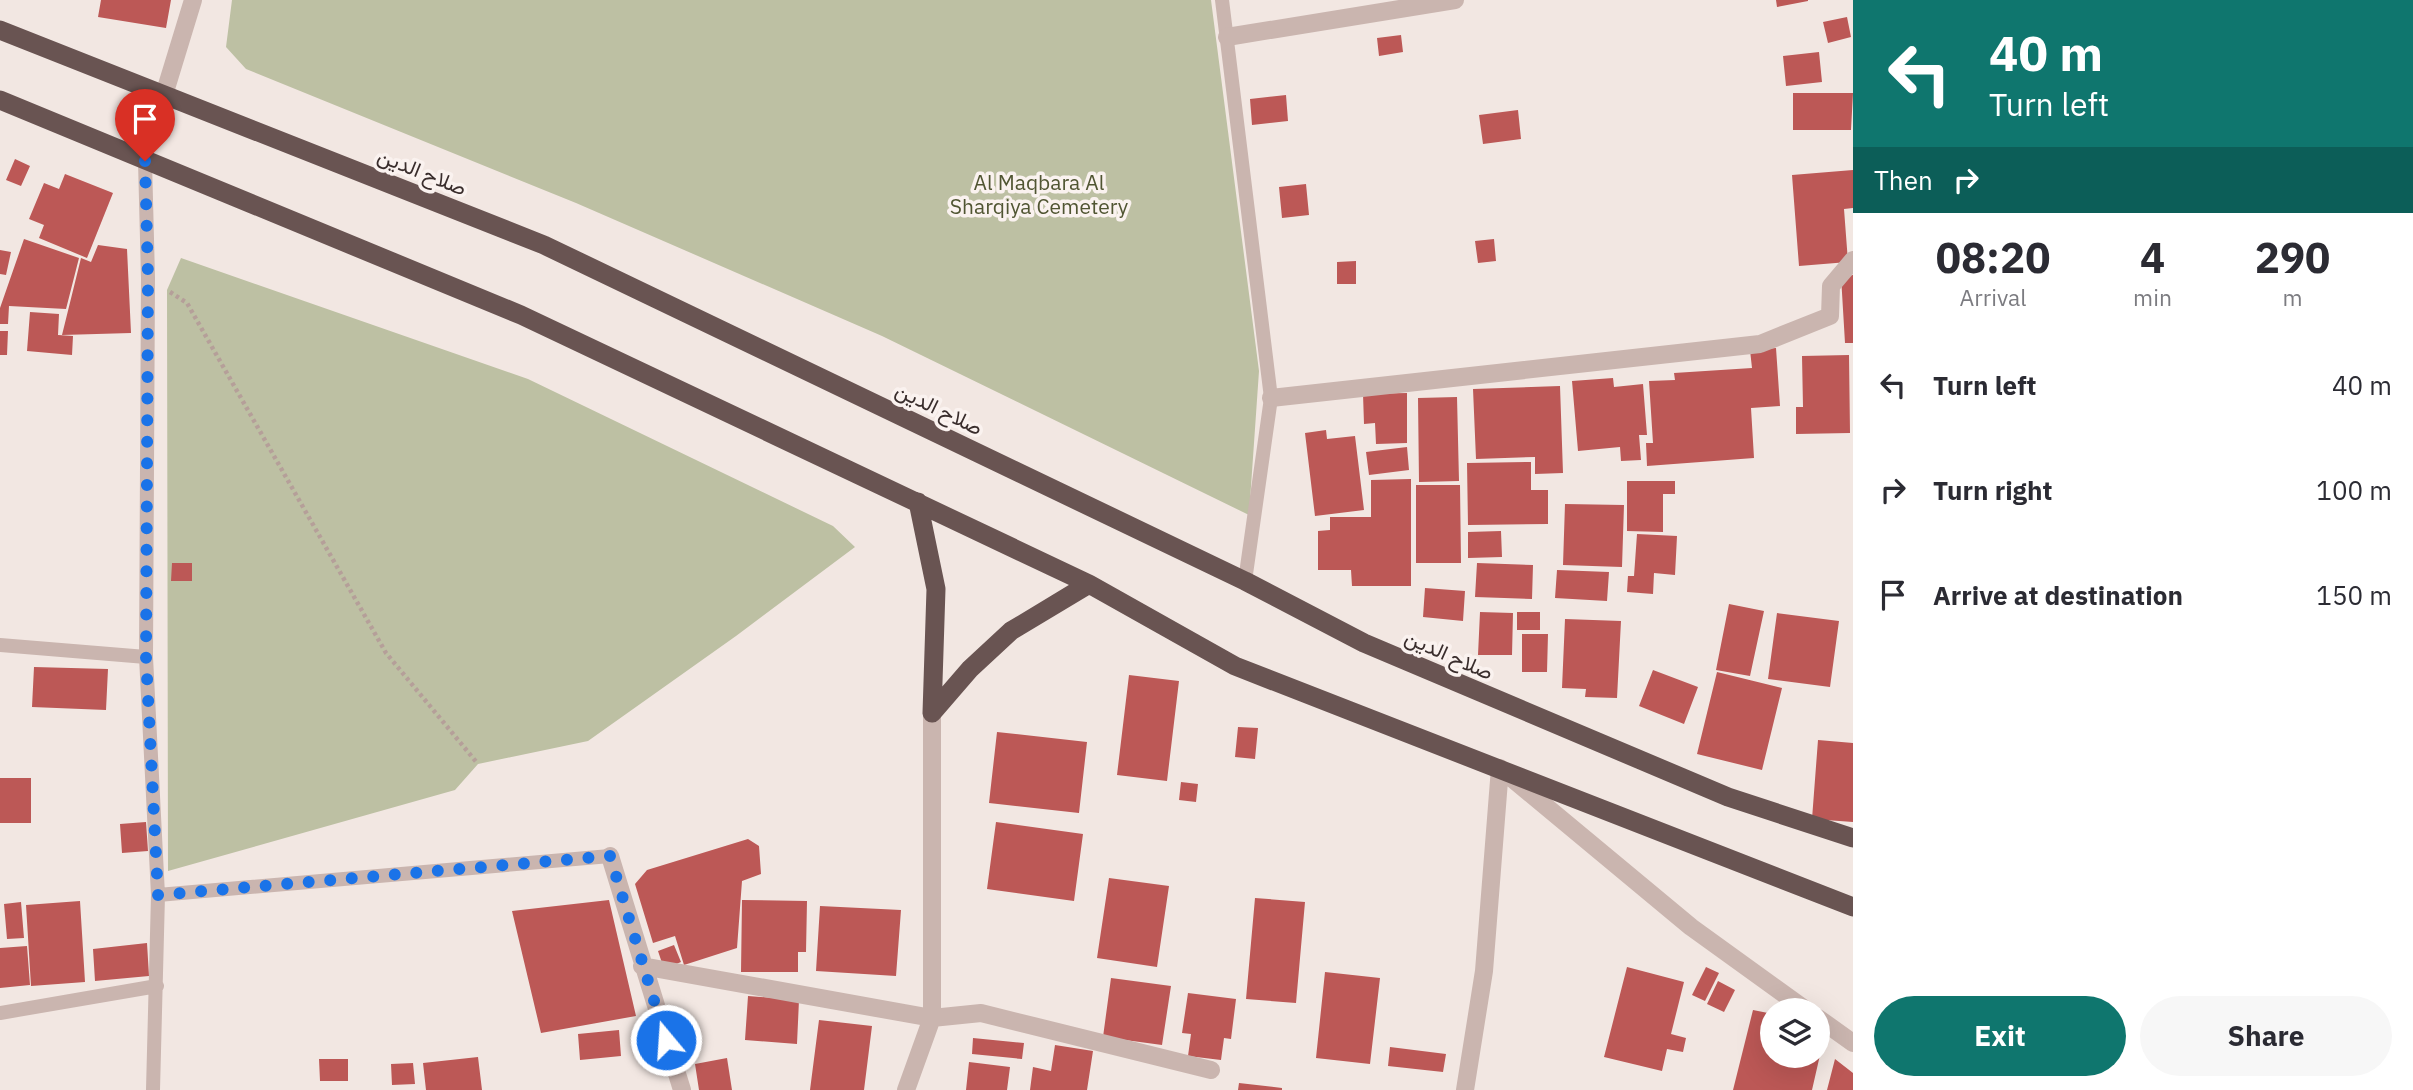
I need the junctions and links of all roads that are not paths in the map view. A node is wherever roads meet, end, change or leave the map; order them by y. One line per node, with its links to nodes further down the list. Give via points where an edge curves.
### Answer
1 (193, 0): 6 (street)
2 (1222, 0): 5 (lane)
3 (1455, 0): 5 (street)
4 (0, 30): 6 (highway, صلاح الدين)
5 (1227, 37): 10 (lane)
6 (164, 95): 12 (highway, صلاح الدين, via 544,245)
7 (0, 100): 8 (highway)
8 (145, 161): 11 (highway, via 521,315); 15 (lane)
9 (1853, 260): 10 (street, via 1831,286 1830,316 1760,344)
10 (1271, 398): 12 (lane)
11 (918, 502): 13 (highway); 16 (highway, via 936,589)
12 (1245, 581): 18 (highway, صلاح الدين, via 1364,643 1547,723 1728,797)
13 (1089, 584): 16 (highway, via 1011,631); 17 (highway, via 1235,666)
14 (0, 645): 15 (lane)
15 (146, 657): 20 (lane)
16 (932, 713): 26 (street)
17 (1500, 768): 21 (highway); 24 (street, via 1691,927); 33 (street, via 1484,971)
18 (1853, 838)
19 (610, 856): 20 (lane); 22 (street)
20 (158, 895): 23 (lane)
21 (1853, 907)
22 (642, 966): 26 (street); 31 (street)
23 (158, 986): 25 (lane); 30 (lane)
24 (1789, 998)
25 (0, 1013)
26 (932, 1018): 29 (street, via 981,1013); 32 (street)
27 (1830, 1027): 28 (street)
28 (1853, 1044)
29 (1211, 1070)
30 (153, 1090)
31 (681, 1090)
32 (906, 1090)
33 (1465, 1090)

